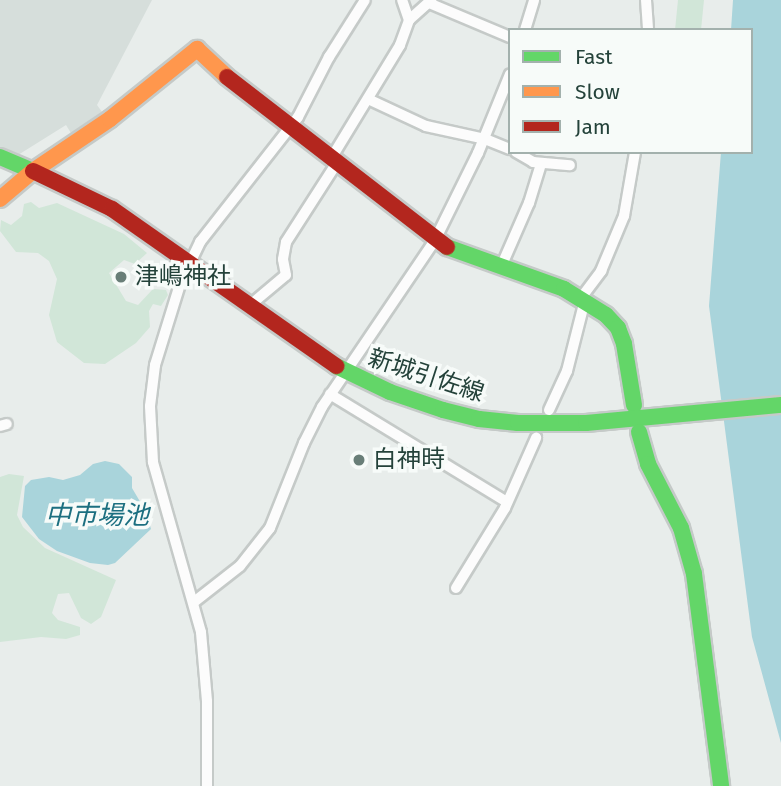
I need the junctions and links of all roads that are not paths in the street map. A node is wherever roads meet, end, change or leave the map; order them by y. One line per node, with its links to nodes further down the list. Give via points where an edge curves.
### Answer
1 (365, 0): 12 (street)
2 (402, 0): 6 (street)
3 (534, 0): 7 (street)
4 (646, 0): 8 (street)
5 (430, 1): 6 (street); 9 (street)
6 (409, 20): 11 (street, via 400,45)
7 (526, 28)
8 (648, 28)
9 (508, 36)
10 (508, 82): 13 (street)
11 (368, 99): 13 (street, via 426,126); 18 (street)
12 (291, 127): 18 (street); 21 (street, via 197,48 91,132); 24 (street)
13 (485, 139): 14 (street); 23 (street)
14 (508, 148)
15 (520, 154): 19 (street)
16 (635, 154): 26 (street, via 624,216 601,271)
17 (0, 157): 21 (street, 新城引佐線)
18 (335, 159): 23 (street); 27 (street, via 286,242 286,275)
19 (541, 164): 20 (street); 25 (street)
20 (570, 165)
21 (33, 171): 22 (street); 24 (street, 新城引佐線, via 113,209)
22 (0, 199)
23 (435, 240): 25 (street); 28 (street)
24 (190, 261): 27 (street, 新城引佐線); 37 (street, via 162,339 150,406 153,462)
25 (501, 267): 26 (street)
26 (583, 299): 30 (street, via 618,328); 32 (street, via 567,371)
27 (249, 306): 28 (street, 新城引佐線)
28 (344, 372): 29 (street); 31 (street, 新城引佐線, via 390,392 479,419 586,423)
29 (330, 394): 35 (street); 37 (street, via 303,443 270,528 240,566)
30 (634, 405)
31 (781, 405)
32 (549, 410)
33 (639, 432): 39 (street, via 648,464 681,528 694,574)
34 (536, 438): 35 (street)
35 (507, 502): 36 (street)
36 (456, 589)
37 (194, 602): 38 (street, via 205,664)
38 (207, 786)
39 (721, 786)

